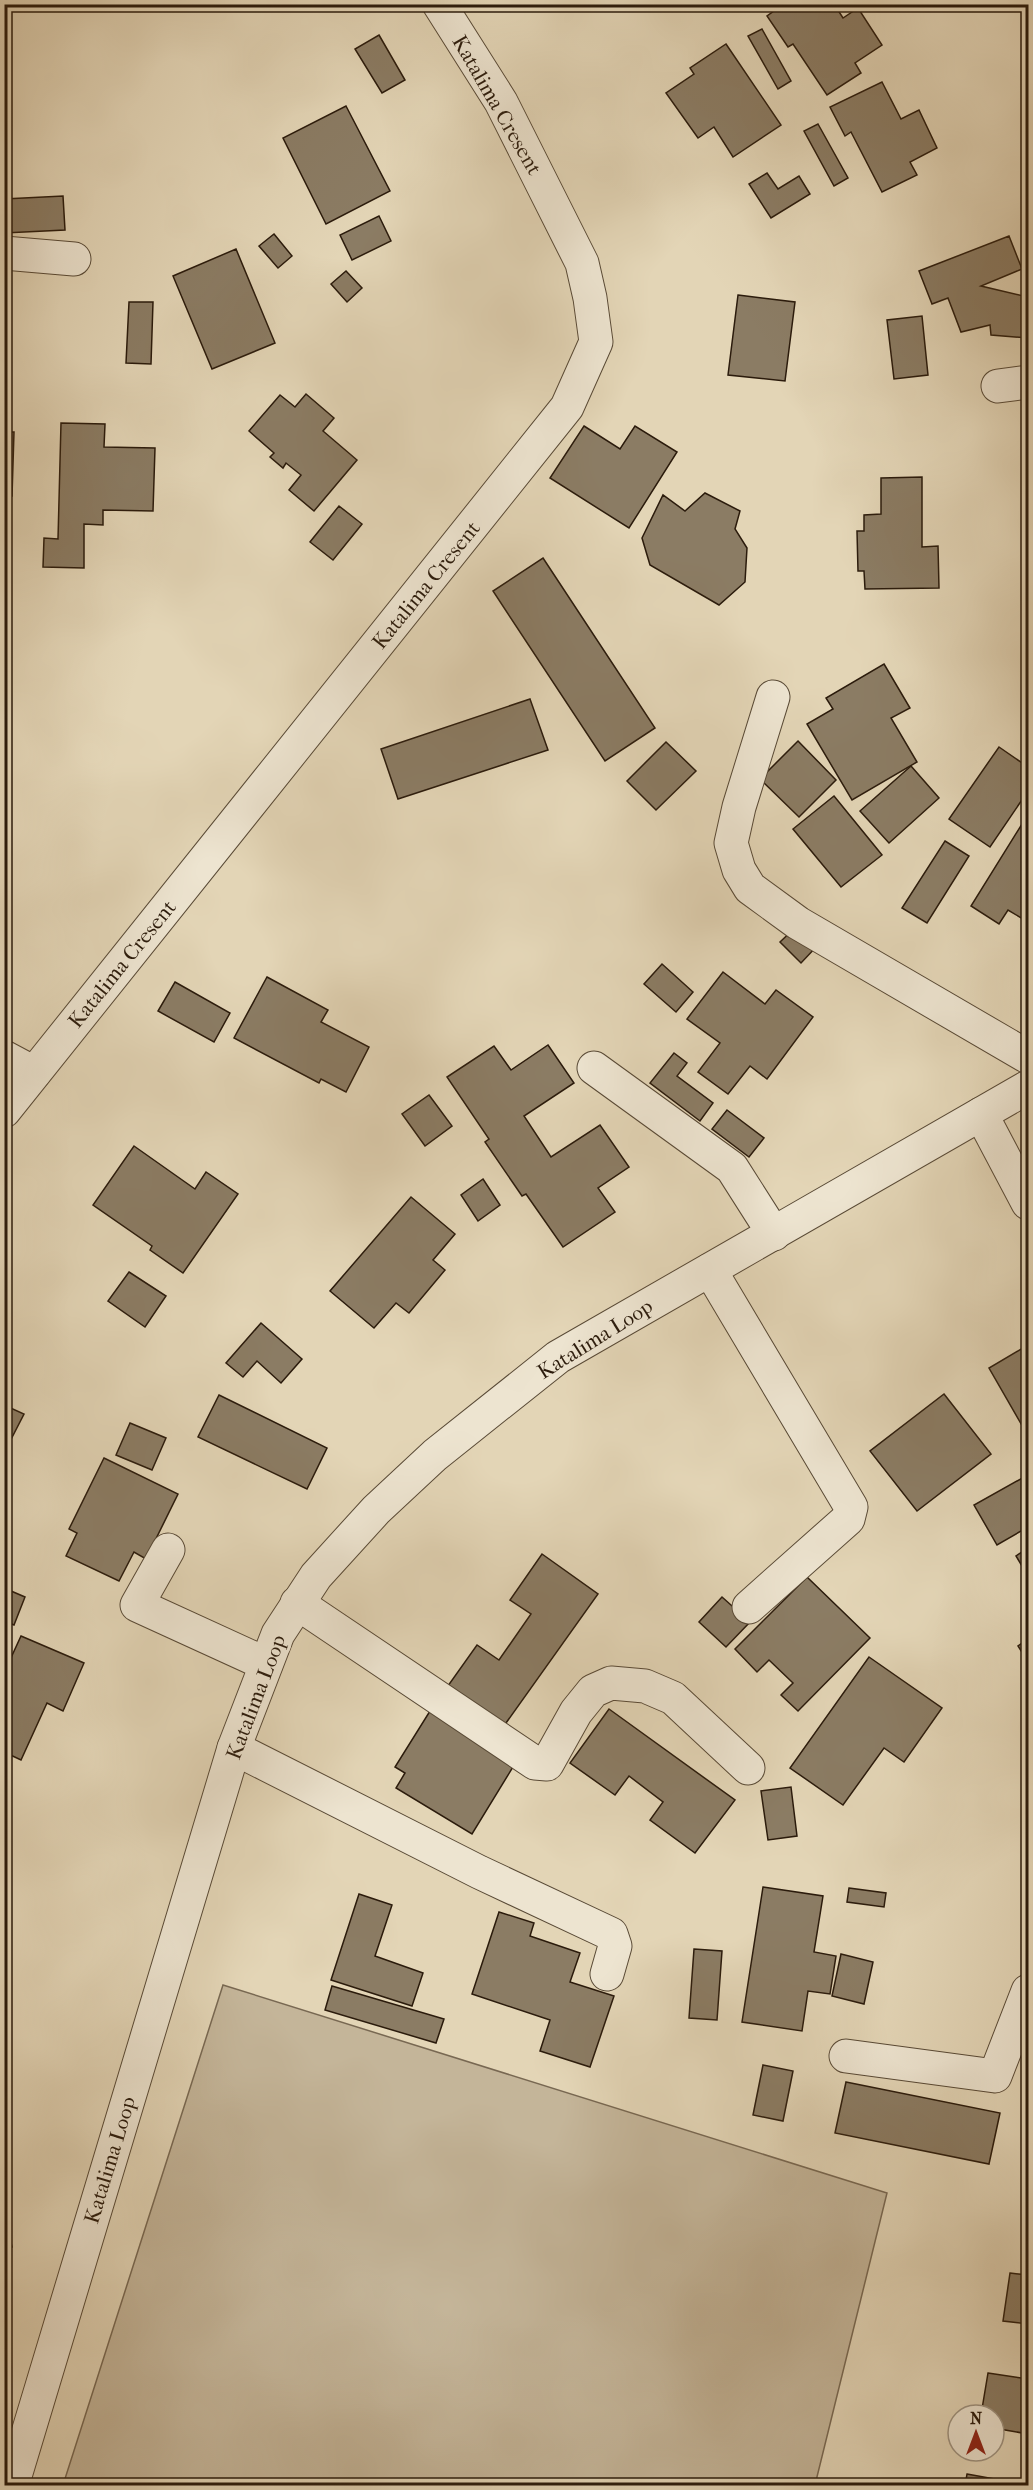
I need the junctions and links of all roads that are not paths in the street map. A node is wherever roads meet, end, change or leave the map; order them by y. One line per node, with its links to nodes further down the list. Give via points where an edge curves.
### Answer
1 (439, 4): 8 (street, Katalima Cresent, via 501,102 582,263 596,342 567,407)
2 (4, 253): 3 (street)
3 (74, 259)
4 (773, 697): 6 (street, via 731,843 739,870 750,888 798,923)
5 (4, 1057): 8 (street)
6 (1029, 1057)
7 (594, 1068): 13 (street, via 732,1168)
8 (34, 1073): 10 (street, Katalima Cresent)
9 (1029, 1087): 11 (street, Katalima Loop)
10 (4, 1111)
11 (981, 1114): 12 (street); 13 (street, Katalima Loop)
12 (1029, 1203)
13 (774, 1234): 14 (street, Katalima Loop)
14 (710, 1270): 16 (street, Katalima Loop, via 558,1358 435,1455 376,1510); 17 (street, via 851,1507 848,1520)
15 (168, 1550): 18 (street, via 137,1605)
16 (297, 1603): 18 (street, Katalima Loop); 20 (street, via 535,1763 547,1764 593,1690 611,1683 645,1686 673,1698)
17 (749, 1607)
18 (266, 1664): 19 (street, Katalima Loop)
19 (234, 1748): 21 (street, via 611,1934 615,1946); 24 (street, Katalima Loop)
20 (748, 1768)
21 (607, 1974)
22 (1029, 1991): 23 (street, via 995,2076)
23 (846, 2056)
24 (12, 2486)

